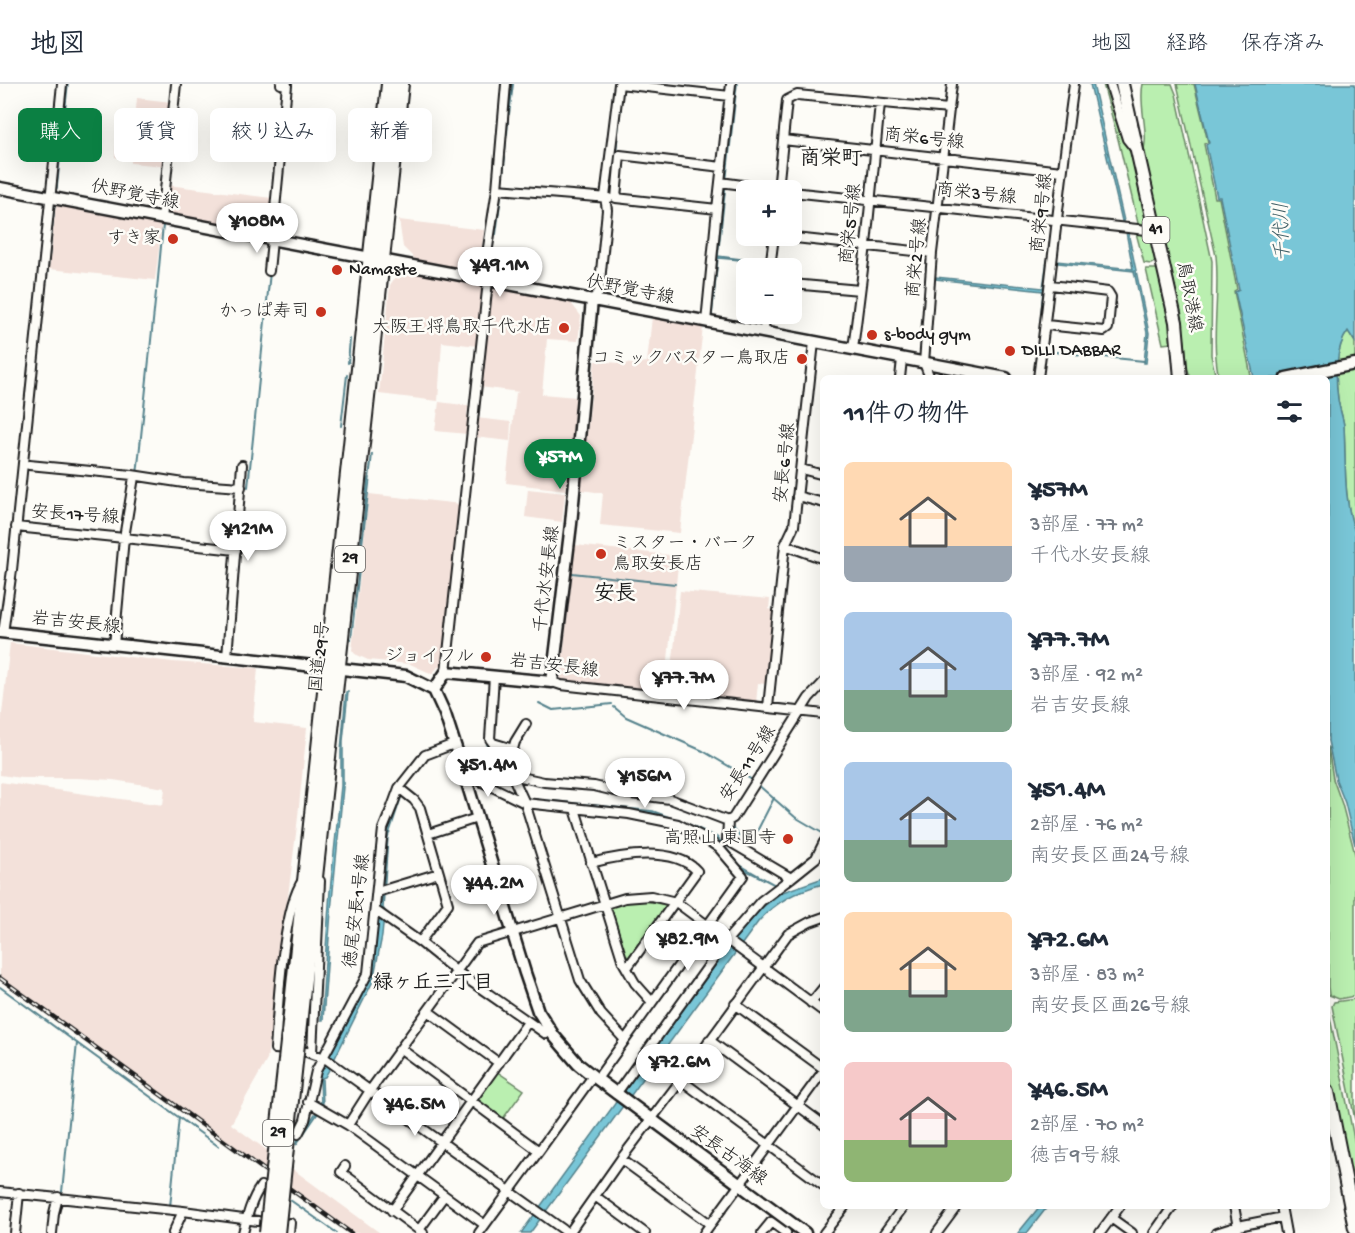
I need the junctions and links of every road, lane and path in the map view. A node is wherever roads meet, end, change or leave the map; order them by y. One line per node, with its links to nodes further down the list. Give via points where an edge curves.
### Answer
1 (62, 84): 30 (street)
2 (176, 84): 36 (street)
3 (281, 84): 39 (street, via 287,85)
4 (389, 84): 43 (highway, 国道29号 / 29)
5 (401, 84): 43 (highway, 国道29号 / 29)
6 (506, 84): 28 (street)
7 (619, 84): 13 (street); 18 (street)
8 (731, 84): 13 (street)
9 (952, 84): 15 (street, 商栄2号線)
10 (1074, 84): 23 (street, 商栄9号線)
11 (1110, 84): 19 (street, via 1127,139)
12 (1122, 84): 19 (main road, 鳥取港線 / 41)
13 (730, 96): 22 (street)
14 (880, 103): 15 (street); 16 (street, via 797,94 787,100); 17 (street, 商栄5号線)
15 (949, 109): 21 (street, 商栄2号線)
16 (783, 140): 17 (street, 商栄6号線); 24 (street)
17 (876, 150): 21 (street, 商栄6号線); 33 (street, 商栄5号線)
18 (610, 154): 20 (street); 31 (street)
19 (1138, 154): 38 (main road, 鳥取港線 / 41)
20 (620, 155): 22 (street); 32 (street)
21 (944, 158): 23 (street, 商栄6号線); 34 (street, 商栄2号線)
22 (722, 166): 25 (street)
23 (1062, 171): 37 (street, 商栄9号線)
24 (780, 180)
25 (720, 182): 26 (street); 35 (street)
26 (736, 184)
27 (0, 188): 30 (street, 伏野覚寺線)
28 (497, 189): 31 (street); 45 (street)
29 (802, 193): 33 (street, 商栄3号線)
30 (49, 196): 36 (street, 伏野覚寺線); 73 (street)
31 (606, 197): 32 (street); 49 (street, via 599,292)
32 (616, 198): 35 (street)
33 (870, 200): 34 (street, 商栄3号線); 41 (street, 商栄5号線)
34 (938, 206): 37 (street, 商栄3号線); 42 (street, 商栄2号線)
35 (717, 209): 50 (street)
36 (162, 219): 39 (street, 伏野覚寺線)
37 (1056, 220): 38 (street, 商栄3号線); 47 (street, 商栄9号線)
38 (1156, 231): 63 (main road, 鳥取港線 / 41, via 1178,329)
39 (271, 239): 43 (street, 伏野覚寺線); 44 (street)
40 (802, 239): 41 (street)
41 (866, 245): 42 (street); 48 (street, 商栄5号線)
42 (933, 253): 57 (street, 商栄2号線)
43 (376, 259): 45 (street, 伏野覚寺線); 81 (highway, 国道29号 / 29)
44 (269, 271)
45 (486, 280): 49 (street, 伏野覚寺線); 82 (street)
46 (802, 285): 48 (street)
47 (1051, 285): 52 (street, 商栄9号線); 52 (street, via 1107,292 1111,297 1108,328 1104,331)
48 (860, 290): 55 (street, 商栄5号線)
49 (592, 300): 50 (street, 伏野覚寺線); 84 (street, 千代水安長線)
50 (706, 322): 53 (street, 伏野覚寺線)
51 (764, 324): 53 (street)
52 (1046, 325): 62 (street, 商栄9号線)
53 (764, 333): 54 (street, 伏野覚寺線)
54 (814, 342): 55 (street, 伏野覚寺線); 67 (street, 安長6号線)
55 (853, 349): 56 (street, 伏野覚寺線)
56 (902, 359): 57 (street, 伏野覚寺線); 59 (street)
57 (924, 363): 60 (street); 61 (street, 伏野覚寺線)
58 (1355, 364): 64 (street)
59 (900, 375)
60 (929, 375)
61 (990, 375)
62 (1039, 375)
63 (1181, 375)
64 (1301, 375)
65 (29, 465): 69 (street)
66 (242, 465): 70 (street)
67 (801, 469): 68 (street); 71 (street, 安長6号線)
68 (820, 474)
69 (134, 477): 70 (street); 74 (street, 安長17号線)
70 (241, 487): 76 (street)
71 (797, 496): 72 (street); 75 (street, 安長6号線, via 794,526)
72 (820, 502)
73 (16, 526): 74 (street, 安長17号線); 78 (street)
74 (124, 538): 76 (street); 79 (street)
75 (785, 545): 77 (street); 87 (street, 安長6号線)
76 (236, 550): 80 (street)
77 (820, 557)
78 (2, 633): 79 (street, 岩吉安長線)
79 (114, 645): 80 (street, 岩吉安長線)
80 (227, 657): 81 (street, 岩吉安長線)
81 (332, 668): 86 (street, 岩吉安長線, via 406,676); 103 (highway, 国道29号 / 29); 107 (highway, 国道29号 / 29)
82 (446, 672): 83 (street, 岩吉安長線); 86 (street)
83 (494, 676): 84 (street, 岩吉安長線); 92 (street, via 490,739)
84 (552, 682): 87 (street, 岩吉安長線)
85 (820, 687): 88 (street, 安長11号線)
86 (434, 690): 91 (street)
87 (768, 707): 88 (street, 岩吉安長線)
88 (801, 710): 89 (street, 岩吉安長線); 99 (street, 安長11号線)
89 (820, 713)
90 (526, 724): 92 (street)
91 (454, 744): 93 (street); 95 (street, 徳尾安長1号線, via 425,755)
92 (513, 749): 94 (street)
93 (464, 773): 96 (street); 98 (street)
94 (512, 775): 96 (street); 99 (street, 安長11号線, via 670,799)
95 (399, 788): 100 (street, via 420,808); 109 (street, 徳尾安長1号線, via 383,829)
96 (525, 803): 97 (street); 113 (street)
97 (575, 809): 102 (street, via 662,819); 105 (street)
98 (477, 818): 100 (street); 116 (street)
99 (728, 821): 101 (street)
100 (428, 834): 106 (street)
101 (727, 840): 102 (street); 108 (street)
102 (719, 848): 115 (street, via 743,876)
103 (318, 853): 129 (highway, 国道29号 / 29); 134 (street, via 320,898)
104 (820, 858): 108 (street)
105 (591, 862): 110 (street, via 640,855 673,858 691,865 697,871); 111 (street)
106 (439, 873): 109 (street); 118 (street, via 448,904)
107 (305, 877): 129 (highway, 国道29号 / 29); 134 (street, via 295,895 286,943 275,1049)
108 (791, 878): 117 (street, via 760,901)
109 (377, 892): 112 (street, 徳尾安長1号線)
110 (676, 902): 111 (street, via 640,895); 115 (street); 120 (street)
111 (604, 904): 113 (street); 120 (street)
112 (376, 911): 118 (street); 135 (street, 徳尾安長1号線, via 368,973)
113 (560, 916): 116 (street); 131 (street, via 585,990)
114 (820, 918): 119 (street, via 788,934)
115 (707, 925): 117 (street); 123 (street)
116 (514, 931): 121 (street, via 477,943); 139 (street, via 538,1011 554,1036)
117 (727, 940): 119 (street); 142 (street)
118 (420, 942): 121 (street)
119 (763, 966): 124 (street); 125 (street)
120 (627, 968): 123 (street)
121 (456, 971): 127 (street); 128 (street)
122 (820, 992): 124 (street)
123 (651, 1001): 131 (street)
124 (811, 1003): 126 (street)
125 (735, 1004): 132 (street); 137 (street)
126 (820, 1009)
127 (428, 1011): 133 (street); 136 (street)
128 (531, 1021): 130 (street); 136 (street)
129 (293, 1033): 190 (highway, 国道29号 / 29, bridge); 191 (highway, 国道29号 / 29, bridge)
130 (546, 1034)
131 (625, 1040): 139 (street)
132 (709, 1040): 140 (street); 146 (street)
133 (401, 1049): 141 (street); 143 (street)
134 (312, 1053): 135 (street)
135 (328, 1060): 141 (street); 144 (street, 徳尾安長1号線, via 316,1071)
136 (499, 1063): 143 (street)
137 (820, 1067)
138 (820, 1075): 146 (street)
139 (595, 1078): 142 (street); 153 (street)
140 (681, 1080): 147 (street); 152 (street)
141 (371, 1089): 149 (street); 151 (street)
142 (617, 1095): 147 (street, 安長古海線)
143 (472, 1101): 151 (street); 153 (street)
144 (308, 1102): 149 (street); 150 (street, 徳尾安長1号線)
145 (1330, 1102): 183 (main road)
146 (797, 1106): 148 (street); 152 (street)
147 (649, 1119): 154 (street); 158 (street, 安長古海線)
148 (820, 1122)
149 (348, 1125): 156 (street)
150 (298, 1134)
151 (442, 1141): 156 (street); 160 (street)
152 (768, 1145): 157 (street); 158 (street)
153 (539, 1151): 160 (street)
154 (621, 1159): 164 (street); 181 (street)
155 (345, 1166): 174 (street, via 341,1172)
156 (418, 1176): 163 (street); 174 (street)
157 (820, 1182)
158 (739, 1185): 175 (street, 安長古海線); 181 (street)
159 (261, 1186): 177 (street)
160 (510, 1190): 182 (street); 194 (street)
161 (0, 1192): 162 (street)
162 (19, 1193): 165 (street); 186 (street)
163 (444, 1196): 182 (street); 185 (street)
164 (595, 1196): 194 (street); 195 (street)
165 (58, 1197): 173 (street); 187 (street)
166 (842, 1209): 200 (street)
167 (902, 1209): 201 (street)
168 (955, 1209): 202 (street)
169 (1118, 1209): 178 (street)
170 (1171, 1209): 205 (street)
171 (1235, 1209): 184 (street)
172 (1282, 1209): 176 (street)
173 (183, 1211): 177 (street); 188 (street)
174 (392, 1211): 185 (street)
175 (774, 1217): 197 (street); 198 (street); 199 (street, 安長古海線)
176 (1283, 1217): 184 (street); 207 (street)
177 (246, 1218): 179 (street); 189 (street)
178 (1111, 1218): 203 (street); 204 (street)
179 (258, 1221)
180 (290, 1224): 192 (street)
181 (710, 1224): 196 (street)
182 (485, 1225): 193 (street)
183 (1355, 1228)
184 (1239, 1229): 206 (street)
185 (421, 1232)
186 (15, 1233)
187 (52, 1233)
188 (173, 1233)
189 (243, 1233)
190 (267, 1233)
191 (277, 1233)
192 (289, 1233)
193 (479, 1233)
194 (569, 1233)
195 (645, 1233)
196 (704, 1233)
197 (762, 1233)
198 (786, 1233)
199 (805, 1233)
200 (824, 1233)
201 (884, 1233)
202 (937, 1233)
203 (1100, 1233)
204 (1132, 1233)
205 (1154, 1233)
206 (1216, 1233)
207 (1286, 1233)

